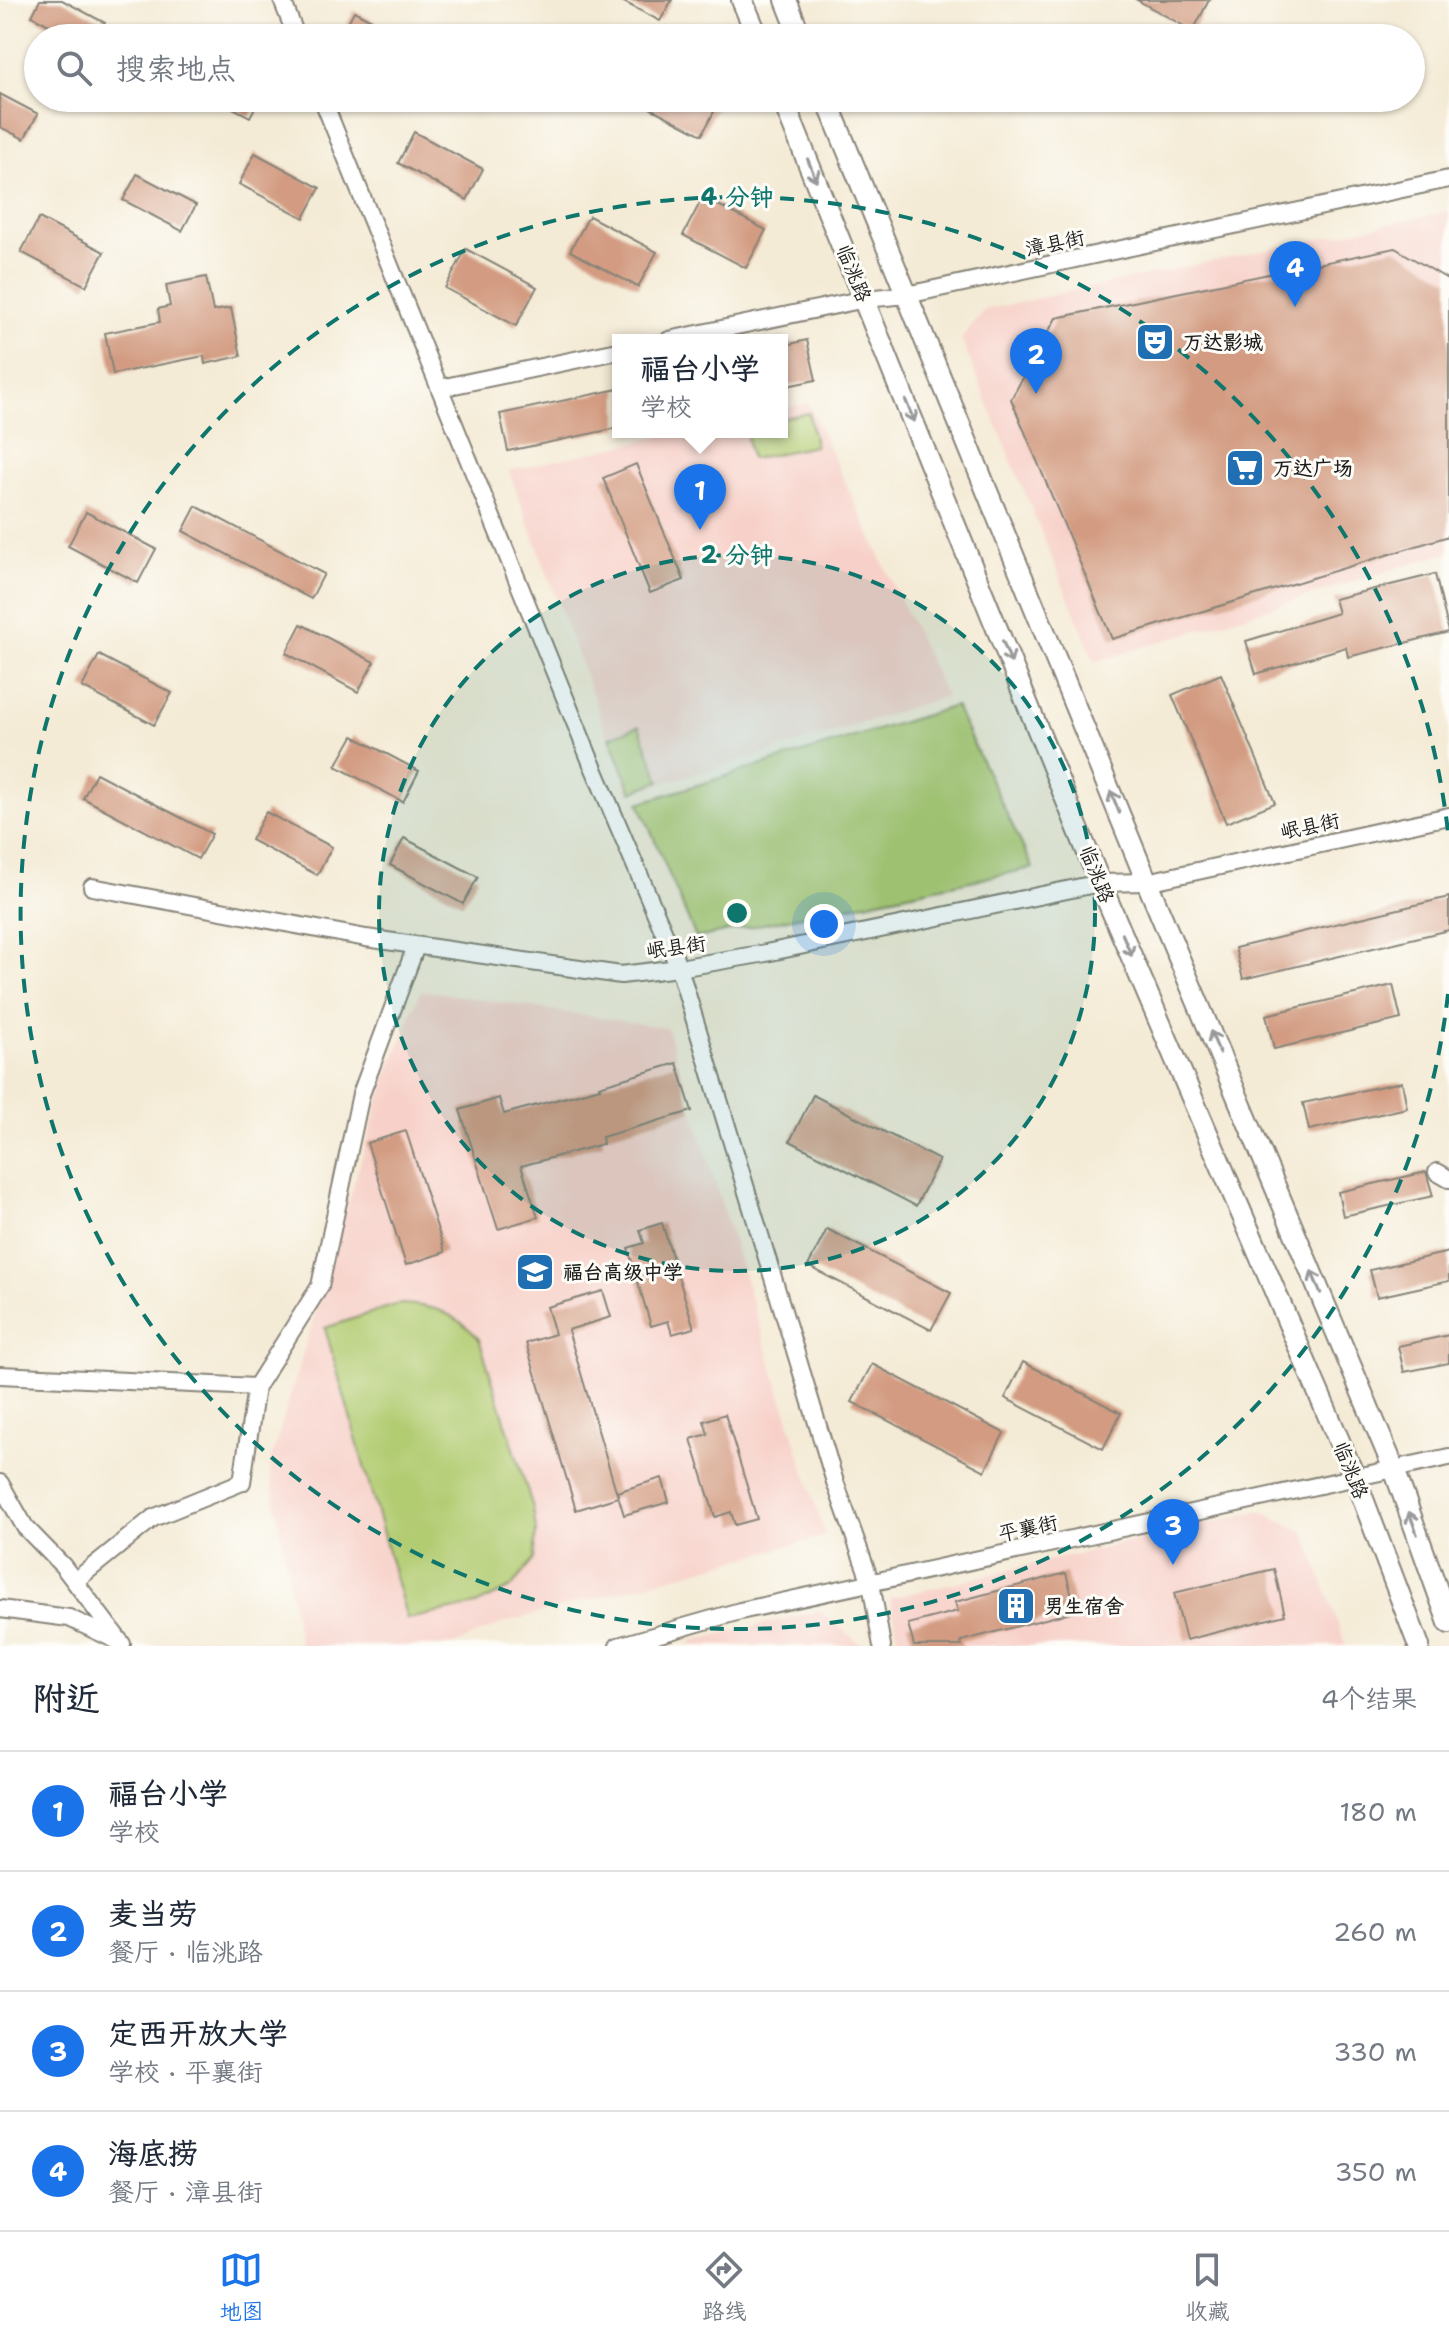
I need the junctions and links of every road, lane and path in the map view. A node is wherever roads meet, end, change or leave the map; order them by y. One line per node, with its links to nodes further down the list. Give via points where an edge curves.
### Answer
1 (282, 0): 4 (street)
2 (742, 0): 5 (main road)
3 (786, 0): 6 (main road)
4 (291, 24)
5 (752, 24)
6 (795, 24)
7 (328, 112): 15 (street)
8 (788, 112): 12 (main road, 临洮路, one-way to 12)
9 (832, 112): 11 (main road, 临洮路)
10 (1449, 179): 11 (street, 漳县街)
11 (907, 295): 12 (street, 漳县街); 17 (main road, 临洮路, one-way to 11)
12 (865, 299): 13 (street, 漳县街); 18 (main road, 临洮路, one-way to 18)
13 (698, 334)
14 (612, 352): 15 (street)
15 (440, 388): 21 (street)
16 (1449, 816): 17 (street, 岷县街)
17 (1147, 882): 18 (street, 岷县街); 25 (main road, 临洮路, one-way to 17)
18 (1100, 883): 21 (street, 岷县街); 26 (main road, 临洮路, one-way to 26)
19 (92, 887): 20 (street, 岷县街)
20 (416, 946): 21 (street, 岷县街, via 621,975); 23 (street, via 361,1094 320,1286)
21 (679, 968): 29 (street, via 835,1482)
22 (0, 1375): 23 (street)
23 (256, 1387): 28 (street, via 242,1482 153,1518)
24 (1449, 1457): 25 (street, 平襄街)
25 (1394, 1469): 26 (street, 平襄街); 31 (main road, 临洮路, one-way to 25)
26 (1355, 1478): 29 (street, 平襄街); 35 (main road, 临洮路)
27 (0, 1483): 28 (street, via 25,1527)
28 (75, 1581): 32 (street)
29 (871, 1583): 33 (street, 平襄街, via 740,1611); 34 (street)
30 (0, 1609): 32 (street, via 69,1618)
31 (1449, 1623)
32 (124, 1645)
33 (618, 1646)
34 (882, 1646)
35 (1419, 1646)

